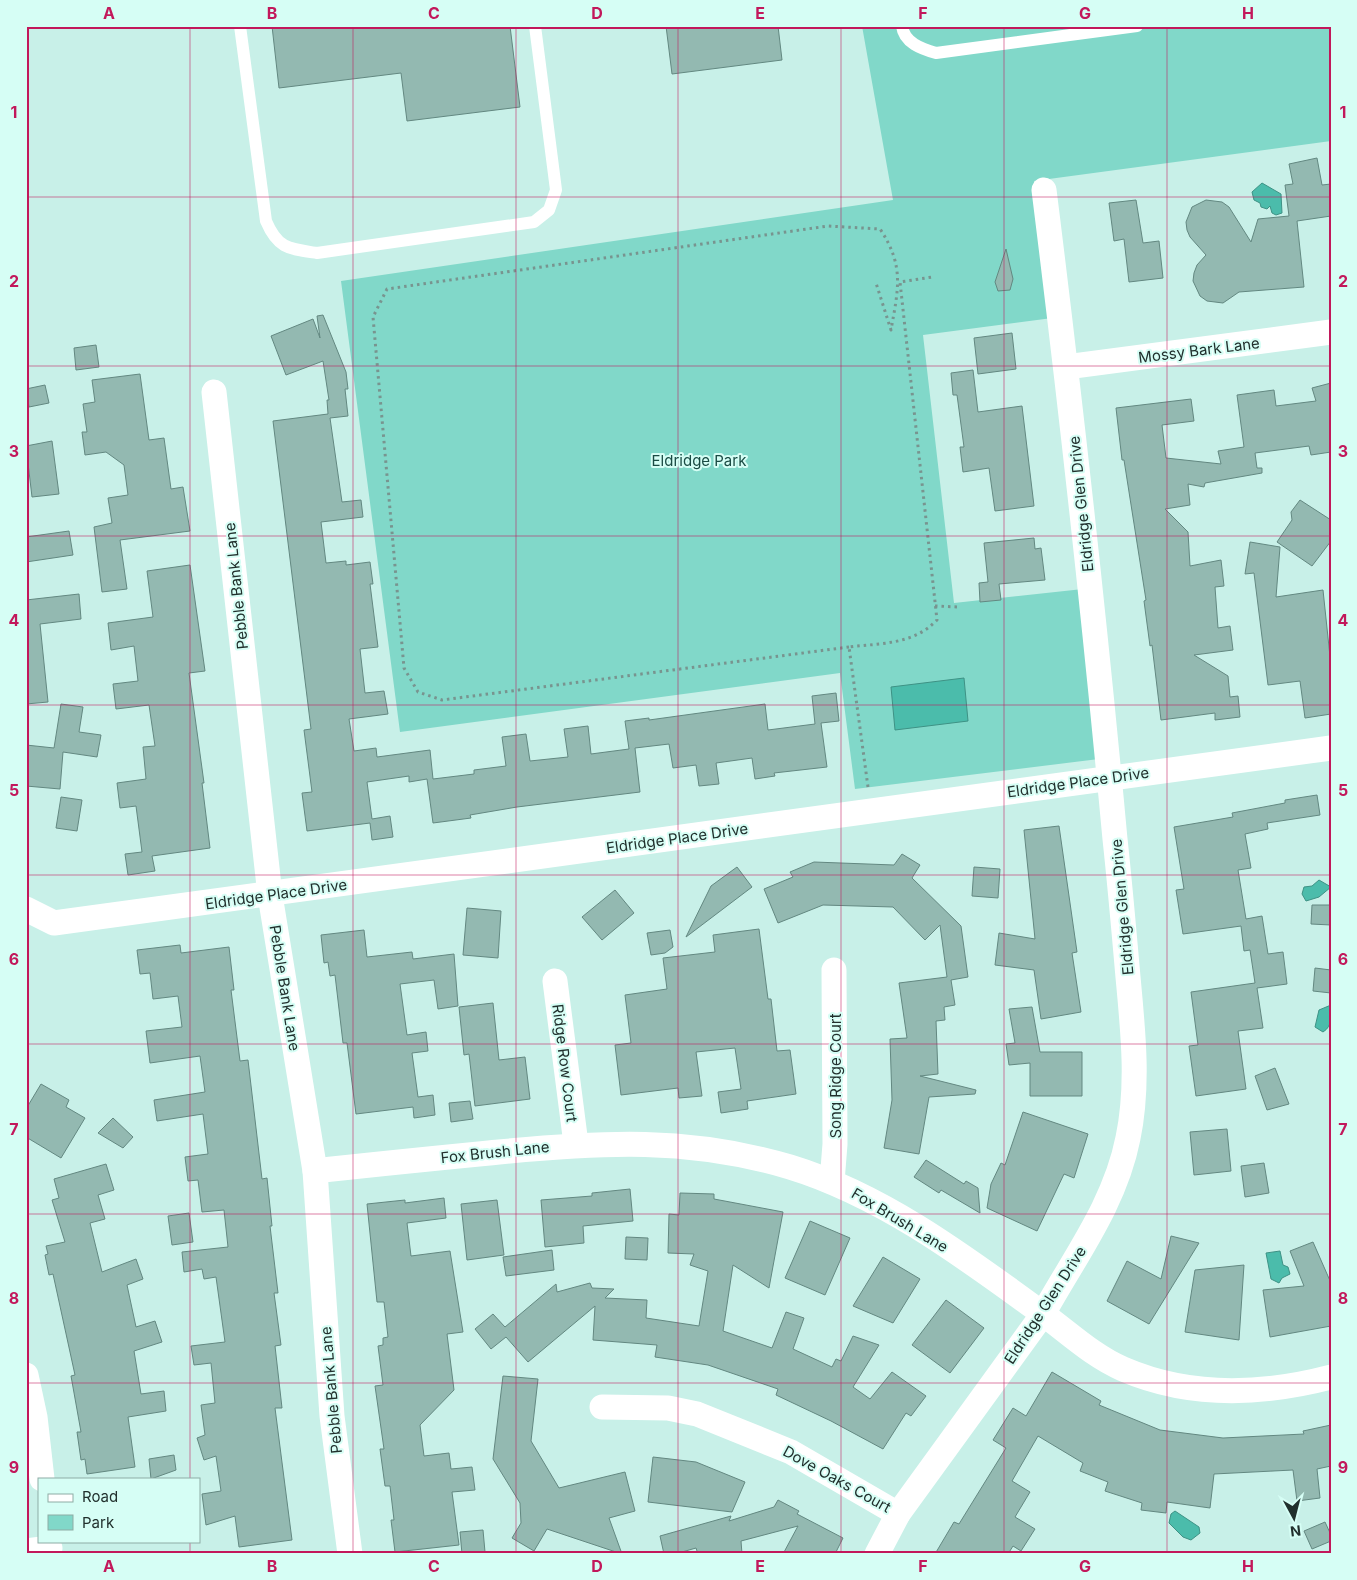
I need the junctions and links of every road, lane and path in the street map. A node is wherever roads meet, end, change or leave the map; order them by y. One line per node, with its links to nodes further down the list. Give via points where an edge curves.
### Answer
1 (240, 26): 2 (lane, via 266,221 272,236 290,249 317,252 534,222 549,210 556,190)
2 (535, 26)
3 (902, 26): 4 (lane, via 903,32 918,48 936,53)
4 (1137, 26)
5 (1044, 190): 10 (street, Eldridge Glen Drive)
6 (932, 278): 7 (path)
7 (900, 282): 8 (path, via 892,330); 12 (path); 14 (path, via 891,246 880,230 828,226 386,289 373,317 404,668 418,692 442,700)
8 (876, 283)
9 (1331, 332): 10 (street, Mossy Bark Lane)
10 (1066, 367): 16 (street, Eldridge Glen Drive)
11 (214, 392): 18 (street, Pebble Bank Lane)
12 (935, 606): 13 (path); 14 (path, via 937,620 911,639)
13 (959, 607)
14 (849, 647): 17 (path)
15 (1331, 748): 16 (street, Eldridge Place Drive)
16 (1110, 778): 18 (street, Eldridge Place Drive); 25 (street, Eldridge Glen Drive, via 1133,1027 1135,1074 1131,1119 1108,1203)
17 (868, 787)
18 (270, 895): 19 (street, Eldridge Place Drive, via 54,923); 23 (street, Pebble Bank Lane)
19 (26, 909)
20 (834, 970): 24 (street, Song Ridge Court, via 835,1144)
21 (555, 981): 22 (street, Ridge Row Court)
22 (576, 1144): 23 (street, Fox Brush Lane); 24 (street, Fox Brush Lane, via 632,1142 682,1145 745,1156)
23 (315, 1171): 31 (street, Pebble Bank Lane, via 332,1416)
24 (832, 1182): 25 (street, Fox Brush Lane, via 891,1211)
25 (1043, 1314): 27 (street, Fox Brush Lane, via 1098,1356 1123,1369 1166,1384 1231,1392 1266,1390); 30 (street, Eldridge Glen Drive)
26 (26, 1375): 29 (street)
27 (1331, 1377)
28 (602, 1408): 30 (street, Dove Oaks Court, via 668,1408 696,1414 791,1452)
29 (42, 1478)
30 (898, 1514): 32 (street, Eldridge Glen Drive)
31 (350, 1554)
32 (877, 1554)

